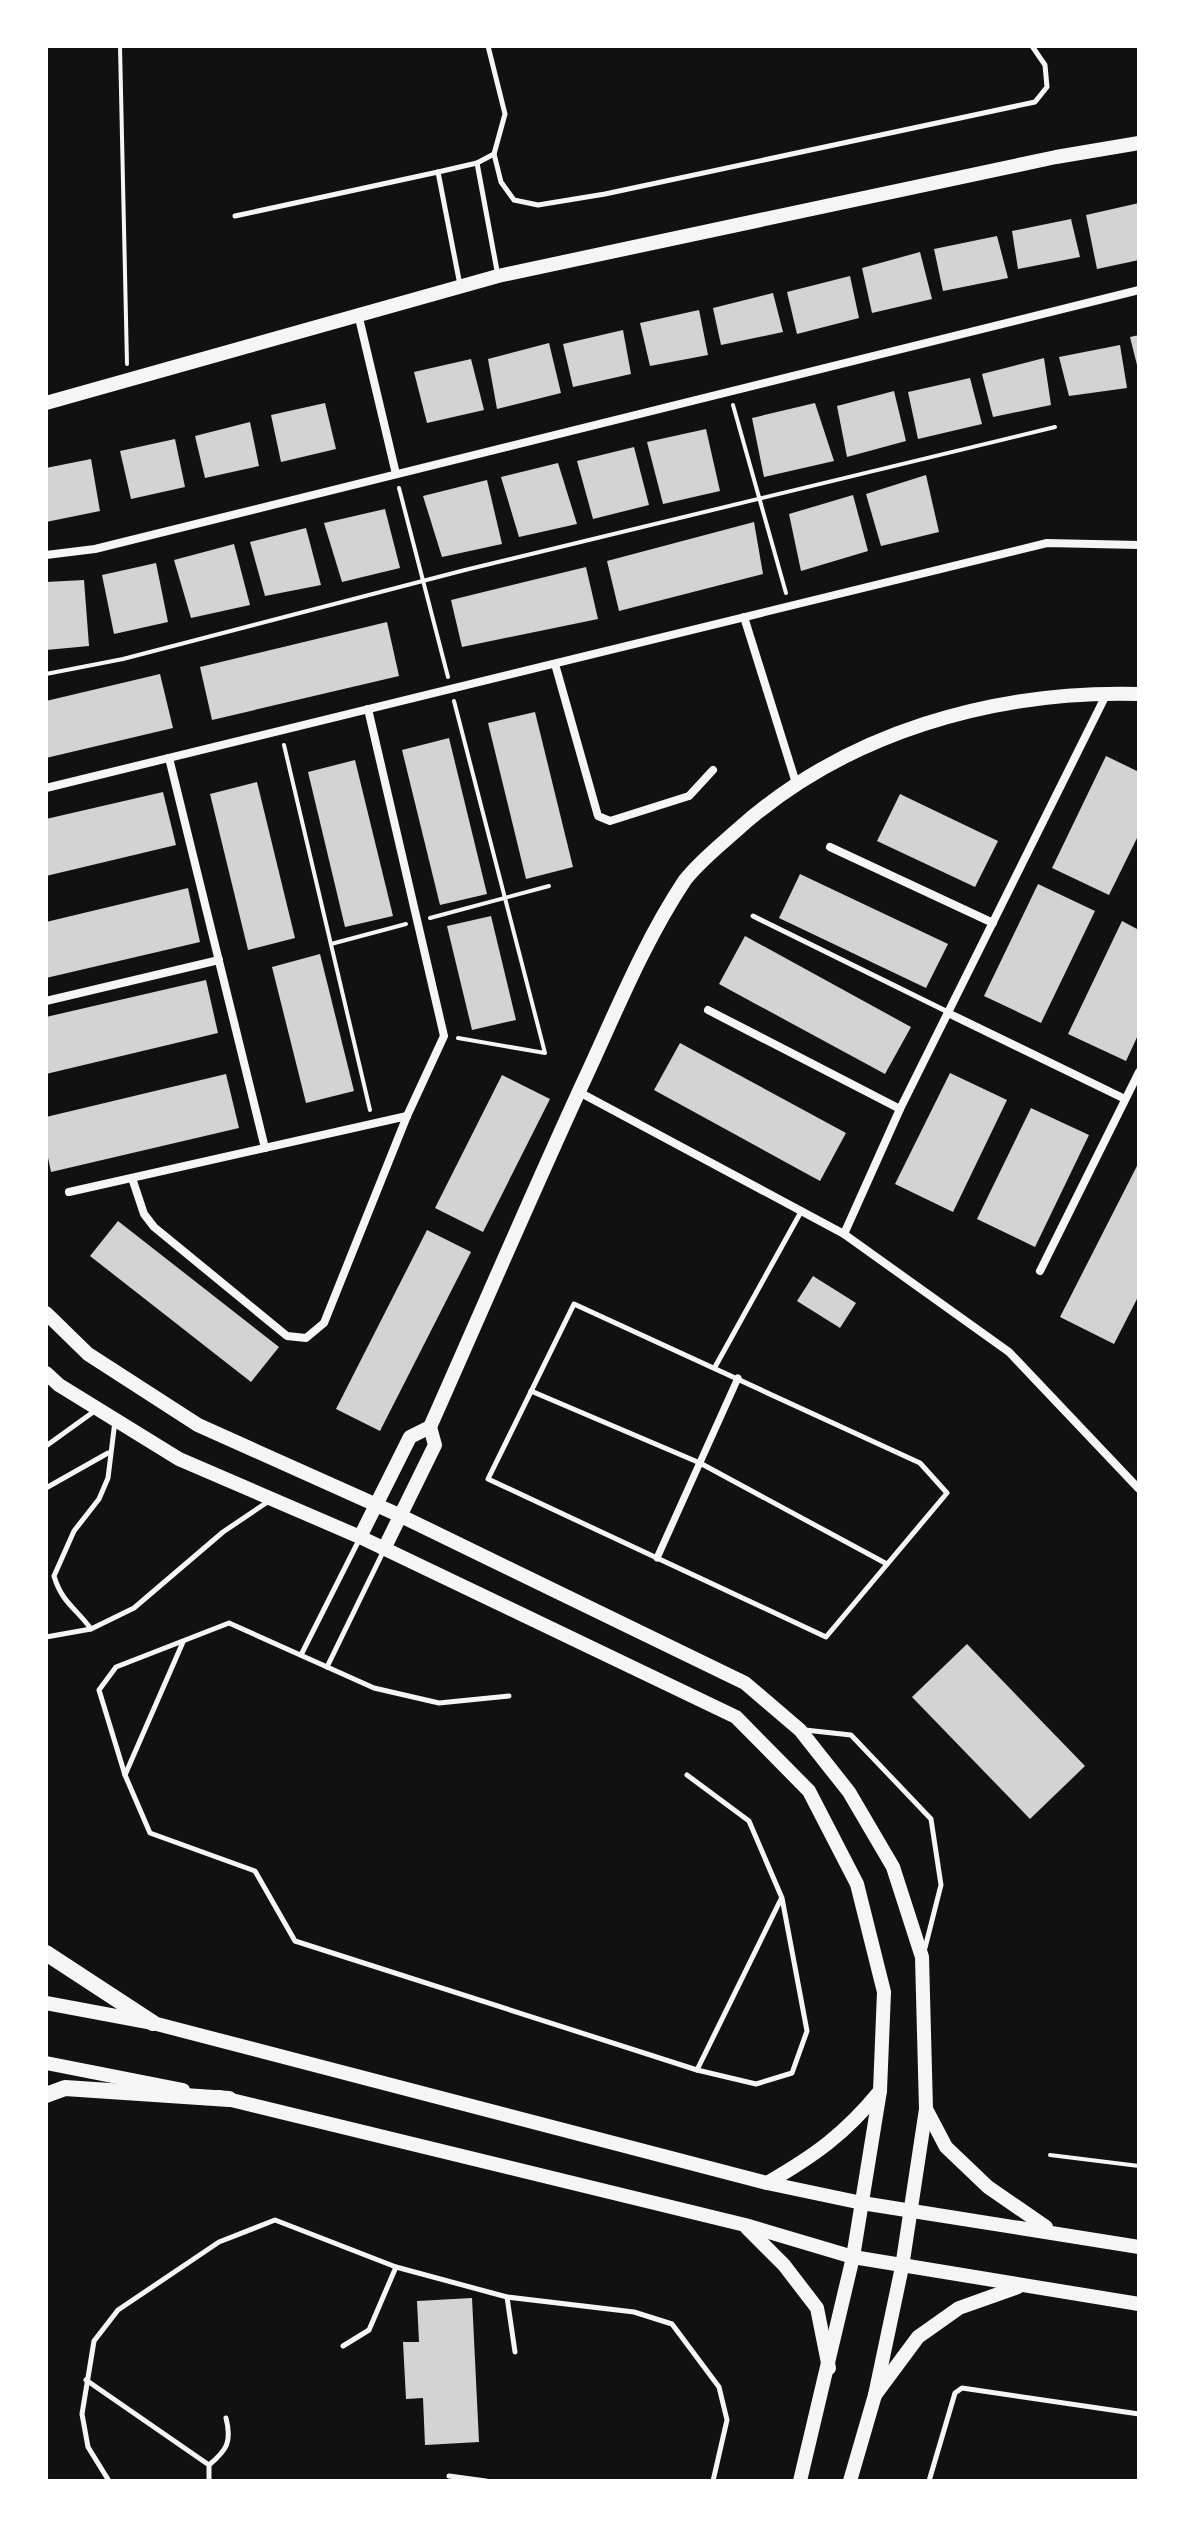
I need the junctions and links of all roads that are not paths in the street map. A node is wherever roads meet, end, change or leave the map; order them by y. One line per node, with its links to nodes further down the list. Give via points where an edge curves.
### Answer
1 (488, 46): 4 (lane, via 505,114)
2 (1032, 46): 4 (lane, via 1045,65 1047,87 1035,102 605,194 538,205 514,200 501,182)
3 (1139, 143): 8 (street)
4 (494, 154): 5 (lane)
5 (477, 163): 6 (lane); 8 (lane)
6 (438, 172): 7 (lane); 9 (lane)
7 (235, 216)
8 (498, 276): 9 (street)
9 (460, 287): 11 (street)
10 (1139, 290): 13 (street)
11 (359, 318): 12 (street); 13 (street)
12 (46, 403)
13 (396, 474): 15 (street, via 95,549)
14 (1139, 545): 16 (street, via 1047,543)
15 (46, 555)
16 (744, 617): 17 (street); 23 (street)
17 (555, 664): 20 (street); 22 (street, via 598,816 610,821 689,796)
18 (1107, 693): 19 (street); 23 (street, via 1020,700 955,714 877,740); 27 (street)
19 (1139, 694)
20 (368, 709): 21 (street); 36 (street, via 444,1036)
21 (169, 758): 24 (street); 28 (street)
22 (713, 770)
23 (796, 783): 33 (street, via 755,813 686,879 634,972)
24 (46, 788)
25 (830, 847): 27 (street)
26 (753, 916): 31 (lane)
27 (993, 923): 31 (street)
28 (219, 960): 29 (street); 37 (street)
29 (46, 1001)
30 (708, 1010): 35 (street)
31 (950, 1014): 34 (street); 35 (street)
32 (1139, 1072): 34 (street)
33 (579, 1092): 40 (street); 50 (street)
34 (1125, 1099): 42 (street)
35 (900, 1109): 41 (street)
36 (407, 1116): 37 (street); 38 (street, via 324,1323 306,1338 287,1336 154,1227)
37 (265, 1148): 38 (street)
38 (132, 1178): 39 (street)
39 (69, 1192)
40 (803, 1209): 41 (street); 44 (lane)
41 (844, 1234): 55 (street, via 1009,1352)
42 (1040, 1271)
43 (46, 1313): 57 (street, via 88,1354 198,1425)
44 (715, 1367): 46 (lane); 47 (lane, via 574,1304)
45 (46, 1373): 48 (street)
46 (738, 1378): 53 (street); 62 (lane, via 920,1463 947,1493)
47 (531, 1391): 53 (lane); 61 (lane, via 488,1479)
48 (97, 1409): 49 (street); 51 (lane)
49 (115, 1420): 52 (lane); 56 (street, via 179,1459)
50 (430, 1427): 57 (street, via 410,1437); 58 (street, via 435,1445)
51 (48, 1441)
52 (108, 1453): 54 (lane); 63 (lane, via 108,1478 99,1499 74,1531 54,1576 73,1613)
53 (700, 1463): 61 (street); 62 (lane)
54 (46, 1488)
55 (1139, 1489)
56 (273, 1498): 59 (street); 63 (lane, via 223,1532 134,1608)
57 (377, 1505): 58 (street); 59 (street)
58 (401, 1516): 60 (street); 69 (street, via 745,1683)
59 (360, 1537): 60 (street); 66 (lane)
60 (384, 1549): 67 (lane); 79 (street, via 736,1717 809,1791 857,1884 884,1992)
61 (657, 1558): 62 (lane, via 826,1637)
62 (887, 1564)
63 (91, 1629): 64 (lane)
64 (46, 1637)
65 (184, 1641): 66 (lane, via 229,1623); 70 (lane); 70 (lane, via 116,1667 99,1690)
66 (301, 1655): 67 (lane)
67 (327, 1667): 68 (lane, via 374,1688 439,1703)
68 (509, 1696)
69 (800, 1730): 74 (street, via 849,1792 893,1867); 74 (lane, via 851,1735 931,1819 941,1885)
70 (125, 1775): 78 (lane, via 150,1833 255,1871 295,1941)
71 (687, 1775): 72 (lane, via 749,1821)
72 (782, 1898): 78 (lane); 78 (lane, via 807,2031 792,2073 756,2084)
73 (46, 1953): 76 (main road)
74 (922, 1957): 82 (street)
75 (46, 2003): 76 (street)
76 (153, 2023): 83 (street)
77 (46, 2063): 81 (street)
78 (697, 2070)
79 (880, 2091): 83 (street, via 852,2126); 84 (street)
80 (46, 2095): 81 (main road, via 65,2088)
81 (229, 2099): 86 (street)
82 (926, 2109): 85 (street); 87 (street, via 946,2147 988,2187)
83 (767, 2183): 84 (street)
84 (862, 2203): 85 (street); 89 (street)
85 (912, 2208): 87 (street); 91 (street)
86 (745, 2225): 89 (street); 97 (street, via 817,2308)
87 (1051, 2231): 88 (street)
88 (1139, 2247)
89 (853, 2257): 91 (street); 97 (street)
90 (396, 2267): 93 (lane); 95 (lane, via 369,2330); 98 (lane, via 275,2220 219,2242 118,2310 94,2341)
91 (902, 2267): 92 (street); 99 (street)
92 (1022, 2286): 94 (street); 99 (street, via 959,2308 918,2337)
93 (507, 2297): 96 (lane); 107 (lane, via 634,2312 672,2324 719,2387 727,2420)
94 (1139, 2304)
95 (343, 2346)
96 (515, 2352)
97 (829, 2368): 108 (street)
98 (86, 2379): 102 (lane); 104 (lane, via 82,2414 88,2447)
99 (875, 2395): 109 (street)
100 (1139, 2414): 110 (lane, via 962,2388 955,2393)
101 (226, 2418): 102 (lane, via 227,2450)
102 (209, 2465): 105 (lane)
103 (449, 2476): 106 (lane)
104 (109, 2481)
105 (209, 2481)
106 (486, 2481)
107 (713, 2481)
108 (800, 2481)
109 (850, 2481)
110 (929, 2481)

